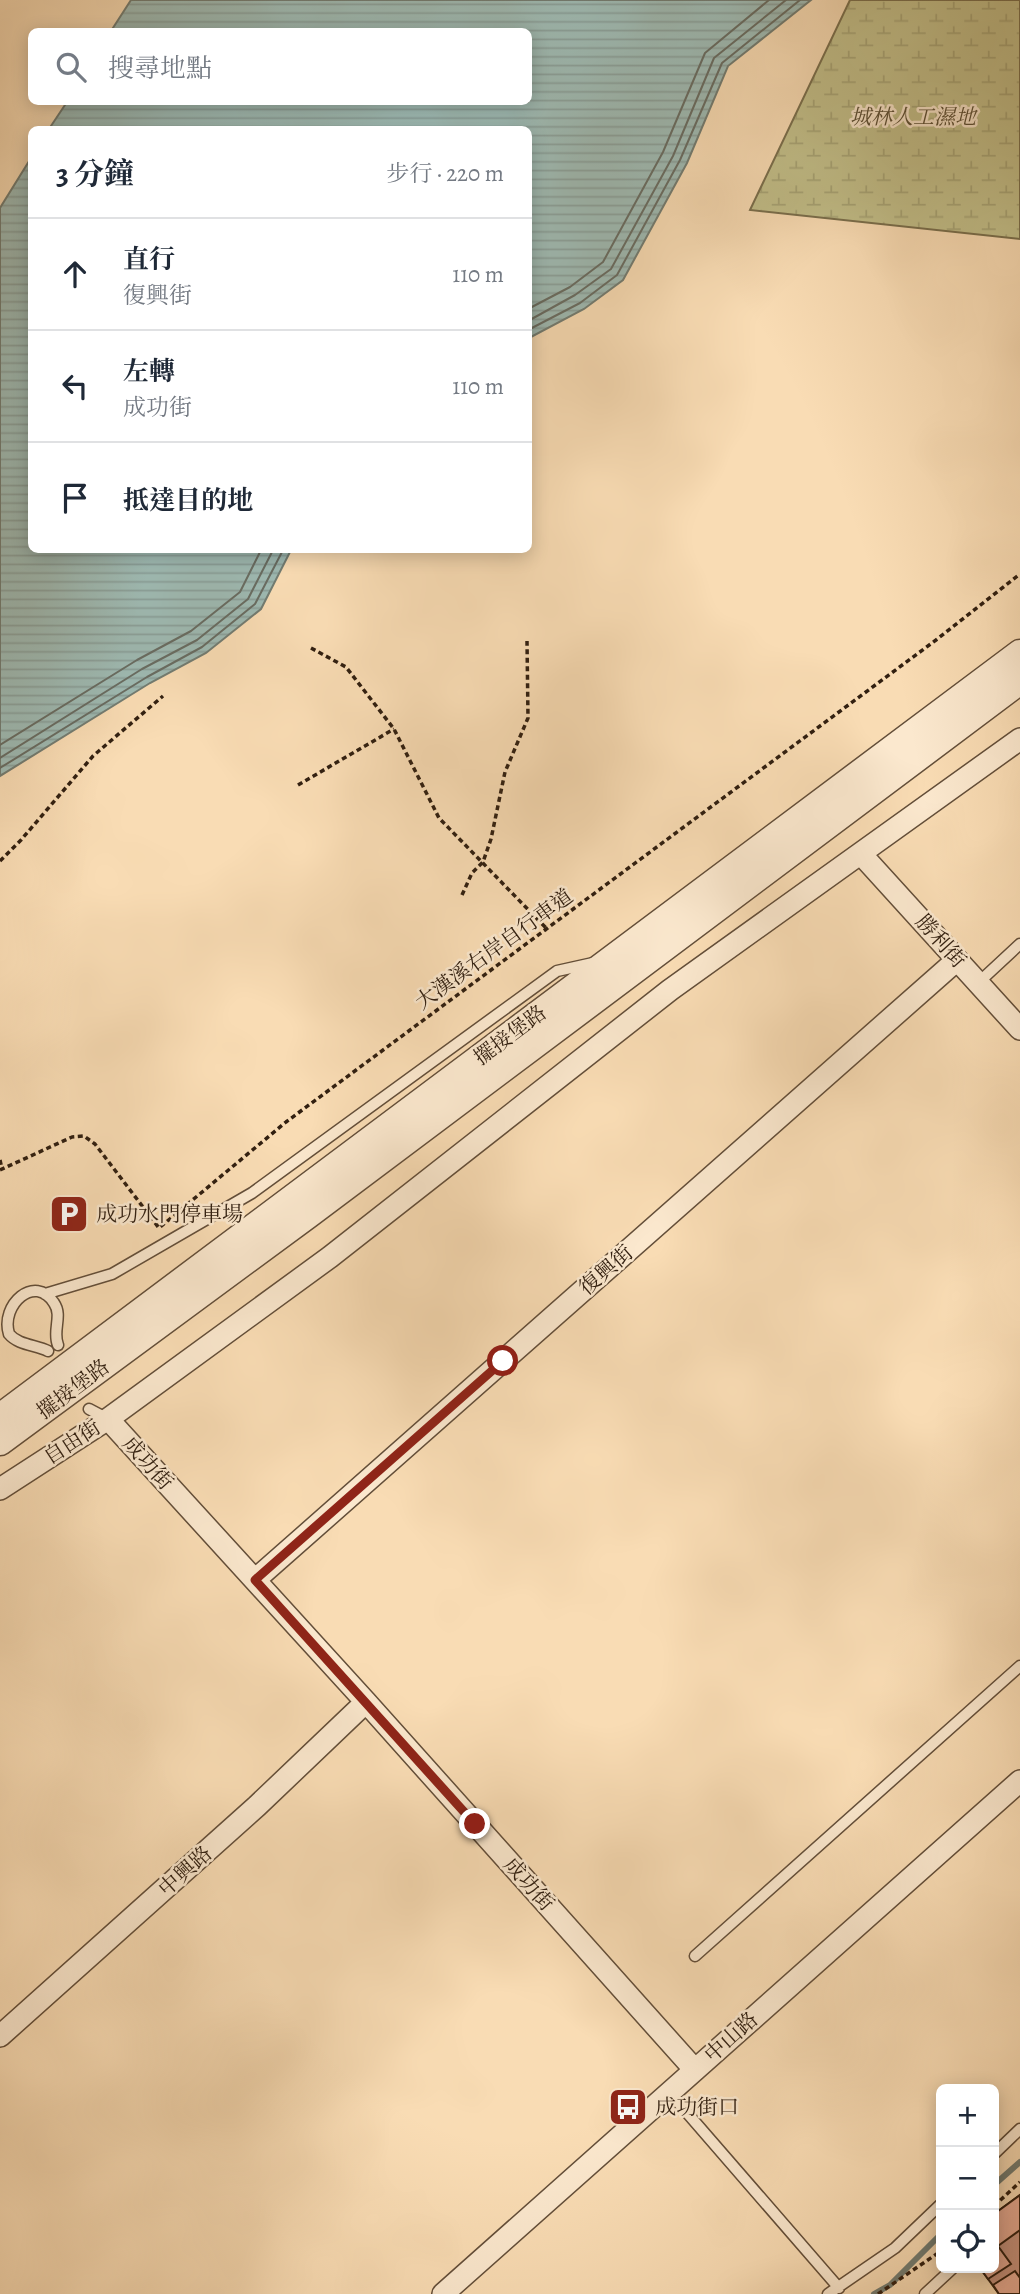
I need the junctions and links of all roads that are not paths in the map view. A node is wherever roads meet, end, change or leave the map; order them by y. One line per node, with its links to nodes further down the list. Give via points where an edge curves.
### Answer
1 (1020, 653): 6 (street, 擺接堡路)
2 (1020, 681): 14 (street, 擺接堡路)
3 (1020, 739): 4 (street, 自由街)
4 (861, 853): 7 (street, 勝利街); 12 (street, 自由街, via 670,990 330,1257)
5 (1020, 944): 8 (lane)
6 (613, 958): 10 (lane, via 556,971 252,1193 112,1274); 13 (street, 擺接堡路)
7 (957, 960): 8 (street, 勝利街); 16 (street, 復興街)
8 (978, 983): 9 (street, 勝利街)
9 (1020, 1029)
10 (45, 1294): 11 (lane, via 30,1290 15,1295); 11 (lane, via 55,1304 58,1317 53,1348 20,1343)
11 (2, 1325)
12 (98, 1410): 15 (street, 自由街); 16 (street, 成功街)
13 (0, 1416)
14 (0, 1442)
15 (0, 1489)
16 (255, 1580): 18 (street, 成功街)
17 (1020, 1666): 20 (lane)
18 (366, 1702): 21 (street, 中興路); 22 (street, 成功街)
19 (1020, 1780): 22 (street, 中山路)
20 (695, 1956)
21 (0, 2036)
22 (695, 2070): 23 (street, 中山路)
23 (669, 2092): 28 (lane); 29 (street, 中山路)
24 (1020, 2129): 25 (lane)
25 (999, 2149)
26 (936, 2209): 28 (lane, via 895,2248)
27 (948, 2273): 31 (lane)
28 (839, 2288): 30 (lane)
29 (443, 2294)
30 (828, 2294)
31 (925, 2294)

